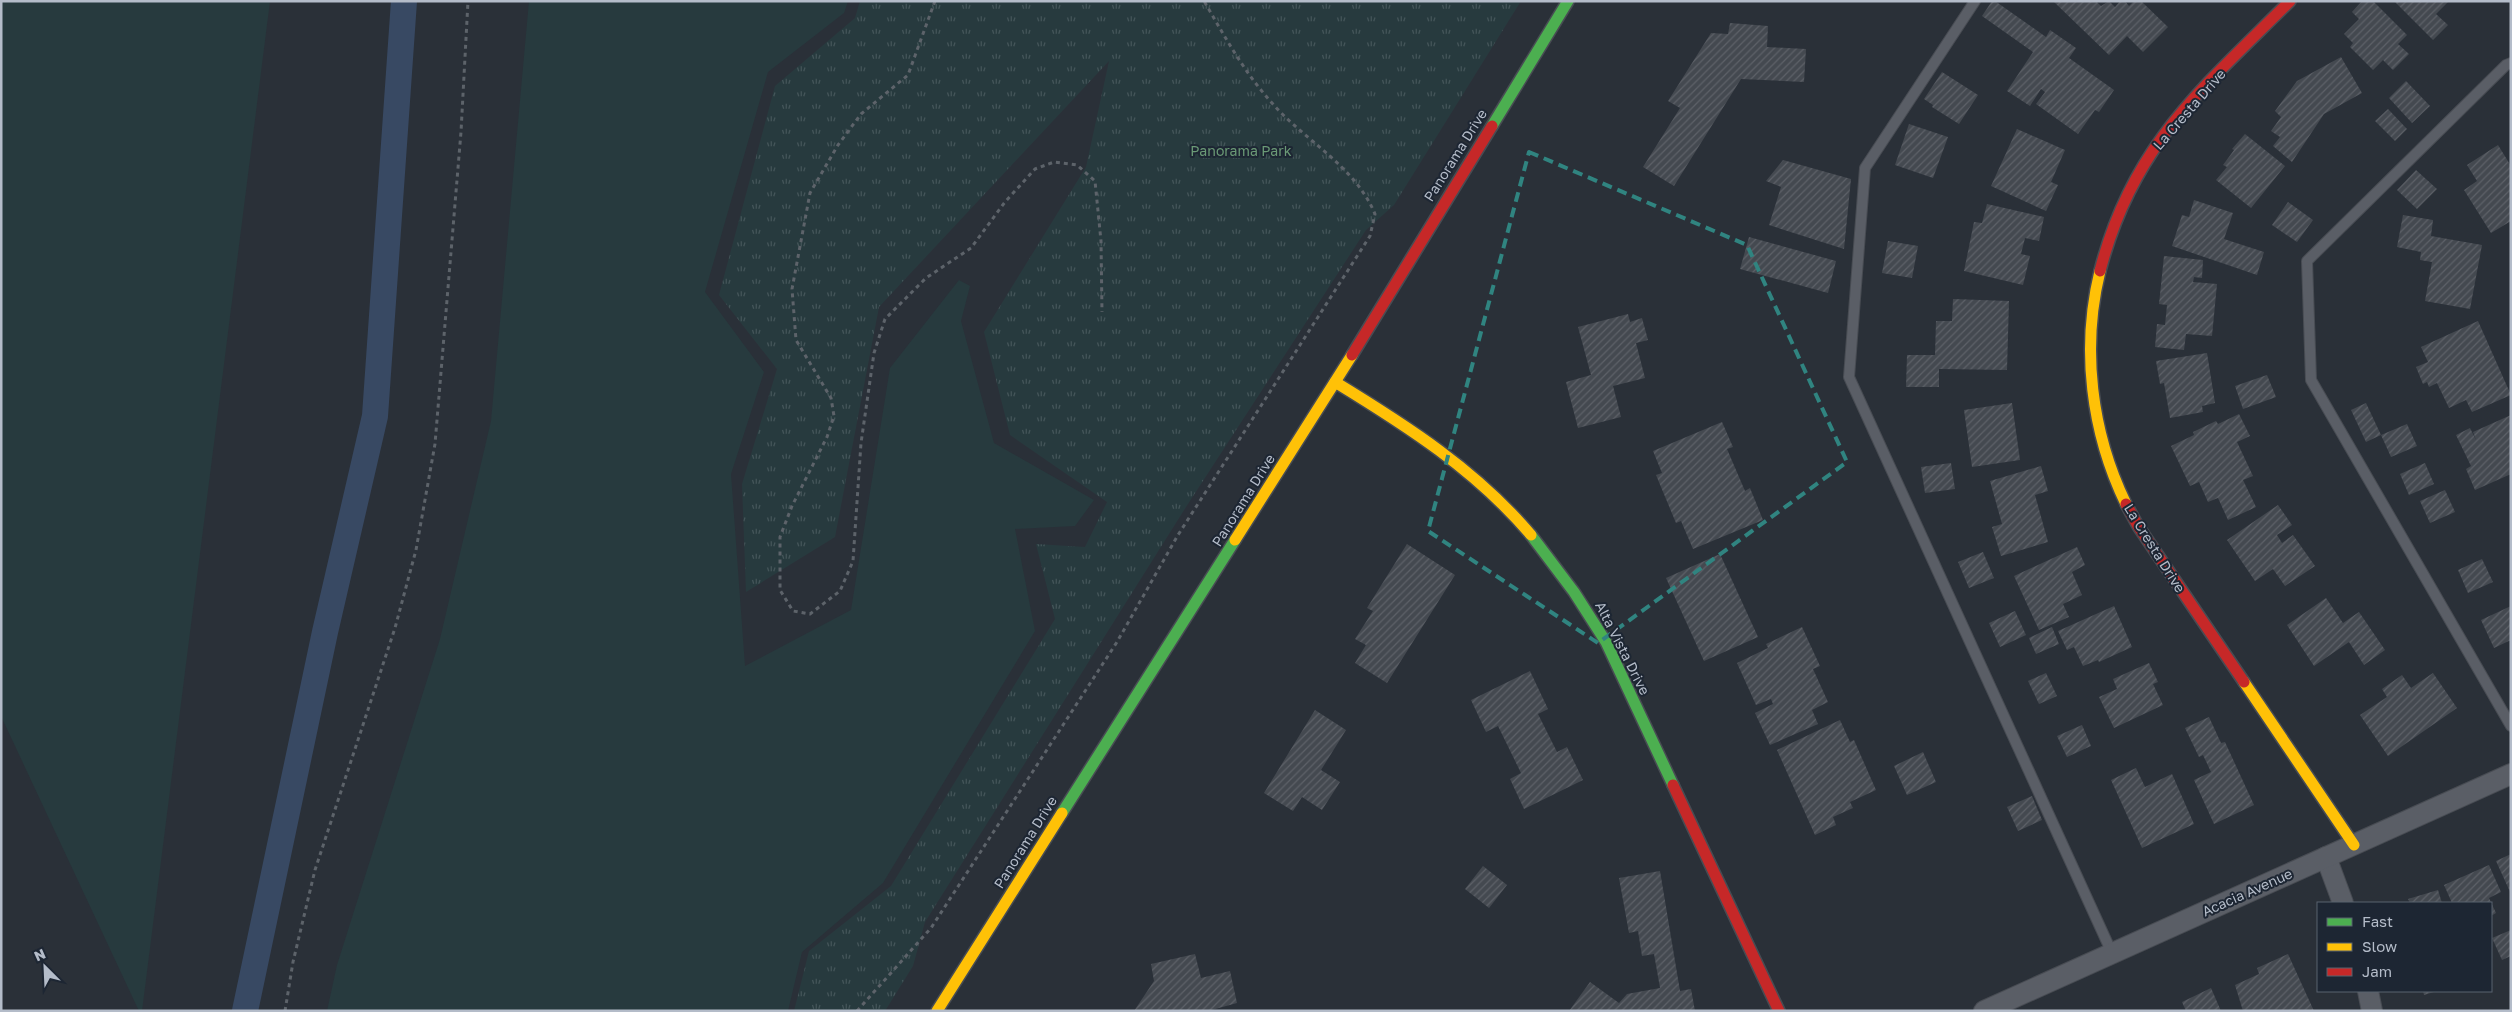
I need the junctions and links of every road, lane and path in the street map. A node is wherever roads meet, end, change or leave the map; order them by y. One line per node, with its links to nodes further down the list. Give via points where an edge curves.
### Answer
1 (468, 1): 17 (path, via 461,132 435,444 418,540 395,628 315,870)
2 (935, 1): 8 (path, via 908,75 862,114 810,193 792,288 796,340 831,398 834,416 780,537 780,590 793,611 810,614 840,591 853,561 862,443 874,353 885,319 926,278 971,248 1035,168 1054,162 1077,165 1095,181 1101,241)
3 (1204, 1): 18 (path, via 1247,74 1273,105 1360,185 1375,214 1370,236 1178,535 1116,642 930,928)
4 (1568, 1): 9 (street, Panorama Drive)
5 (1975, 1): 15 (lane, via 1865,168 1849,377)
6 (2290, 1): 12 (street, La Cresta Drive, via 2190,102 2163,134 2131,184 2114,219 2102,256 2092,308 2093,400 2104,448 2118,488 2138,526)
7 (2511, 63): 10 (lane, via 2307,261 2311,380)
8 (1102, 312)
9 (1335, 382): 19 (street, Panorama Drive); 20 (street, Alta Vista Drive, via 1403,424 1457,463 1503,503 1574,590 1606,642)
10 (2511, 726)
11 (2511, 774): 12 (street, Acacia Avenue)
12 (2354, 844): 13 (street, Acacia Avenue)
13 (2326, 857): 14 (street); 15 (street, Acacia Avenue)
14 (2343, 902)
15 (2112, 953): 21 (street, Acacia Avenue)
16 (2368, 992): 22 (street)
17 (285, 1011)
18 (857, 1011)
19 (937, 1011)
20 (1778, 1011)
21 (1984, 1011)
22 (2372, 1011)

